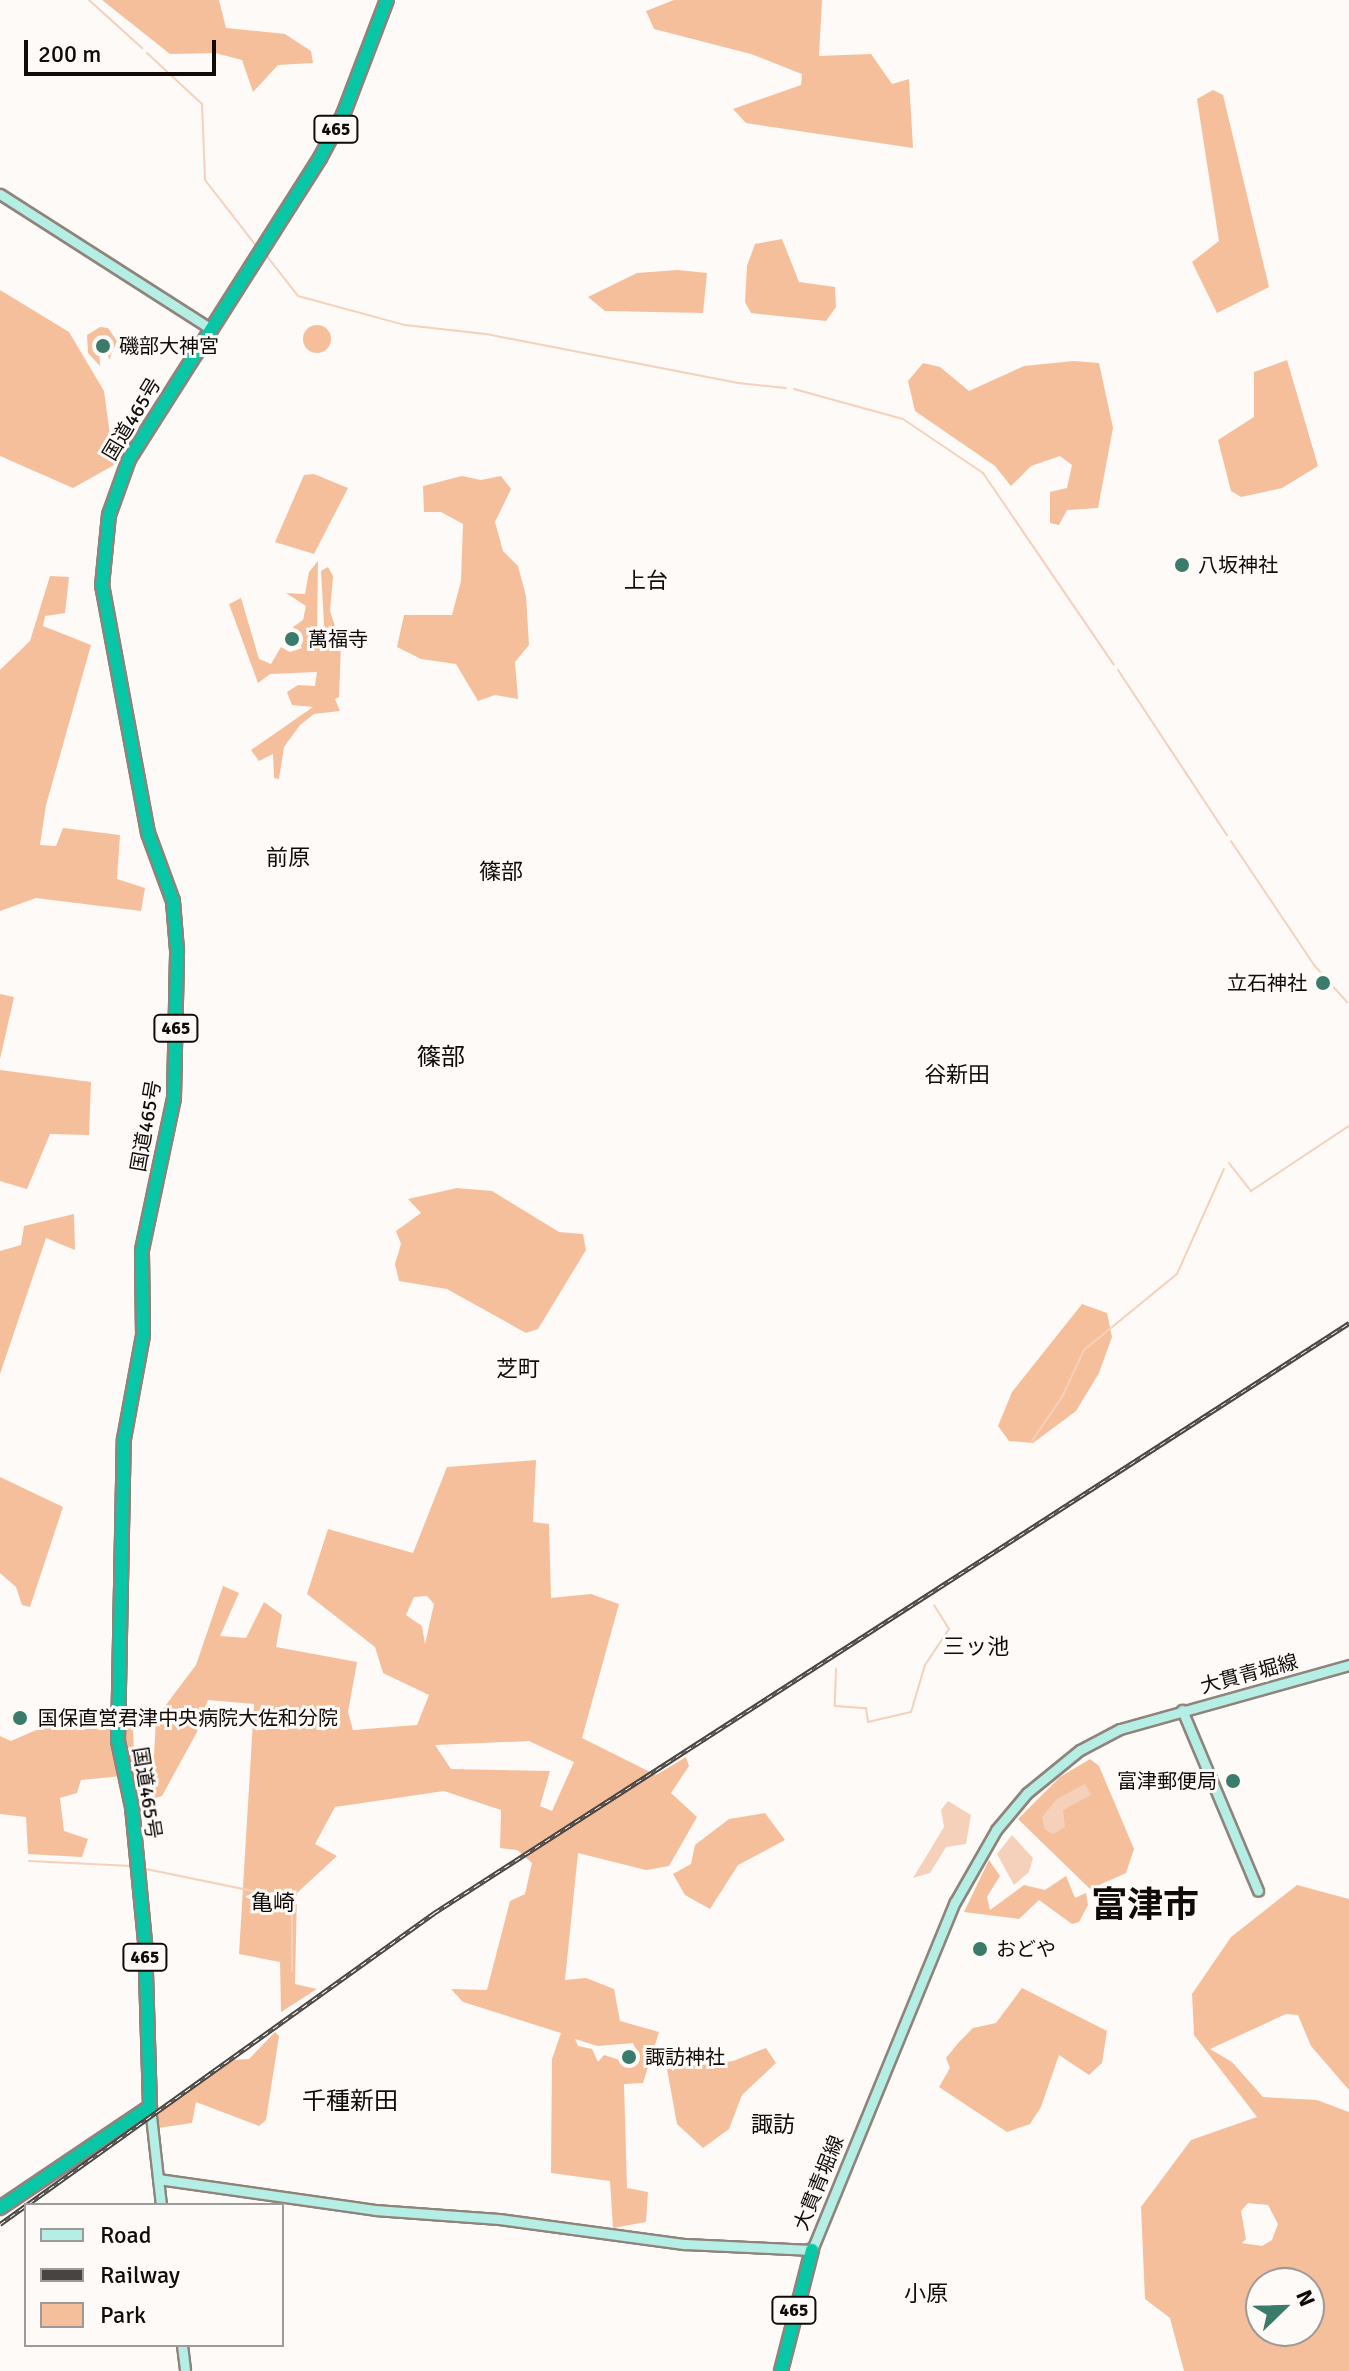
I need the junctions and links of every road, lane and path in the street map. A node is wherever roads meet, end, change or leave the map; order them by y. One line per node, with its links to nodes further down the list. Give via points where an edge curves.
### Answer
1 (387, 0): 3 (highway, 国道465号 / 465, via 343,115)
2 (0, 194): 3 (main road)
3 (211, 329): 7 (highway, 国道465号 / 465, via 129,459 109,515 102,555 113,655 148,833 173,901 177,950 174,1098 142,1250 143,1335 124,1439 118,1741 132,1807 145,1942)
4 (1349, 1665): 5 (main road, 大貫青堀線)
5 (1182, 1710): 6 (main road); 11 (main road, 大貫青堀線, via 1120,1729 1080,1750 1027,1793 996,1830 955,1902)
6 (1258, 1891)
7 (150, 2107): 8 (main road); 10 (highway)
8 (158, 2179): 9 (main road); 11 (main road, 大貫青堀線, via 375,2210 536,2223 685,2244)
9 (161, 2203)
10 (0, 2208)
11 (812, 2250): 14 (highway, 465)
12 (182, 2347): 13 (main road)
13 (185, 2371)
14 (781, 2371)

